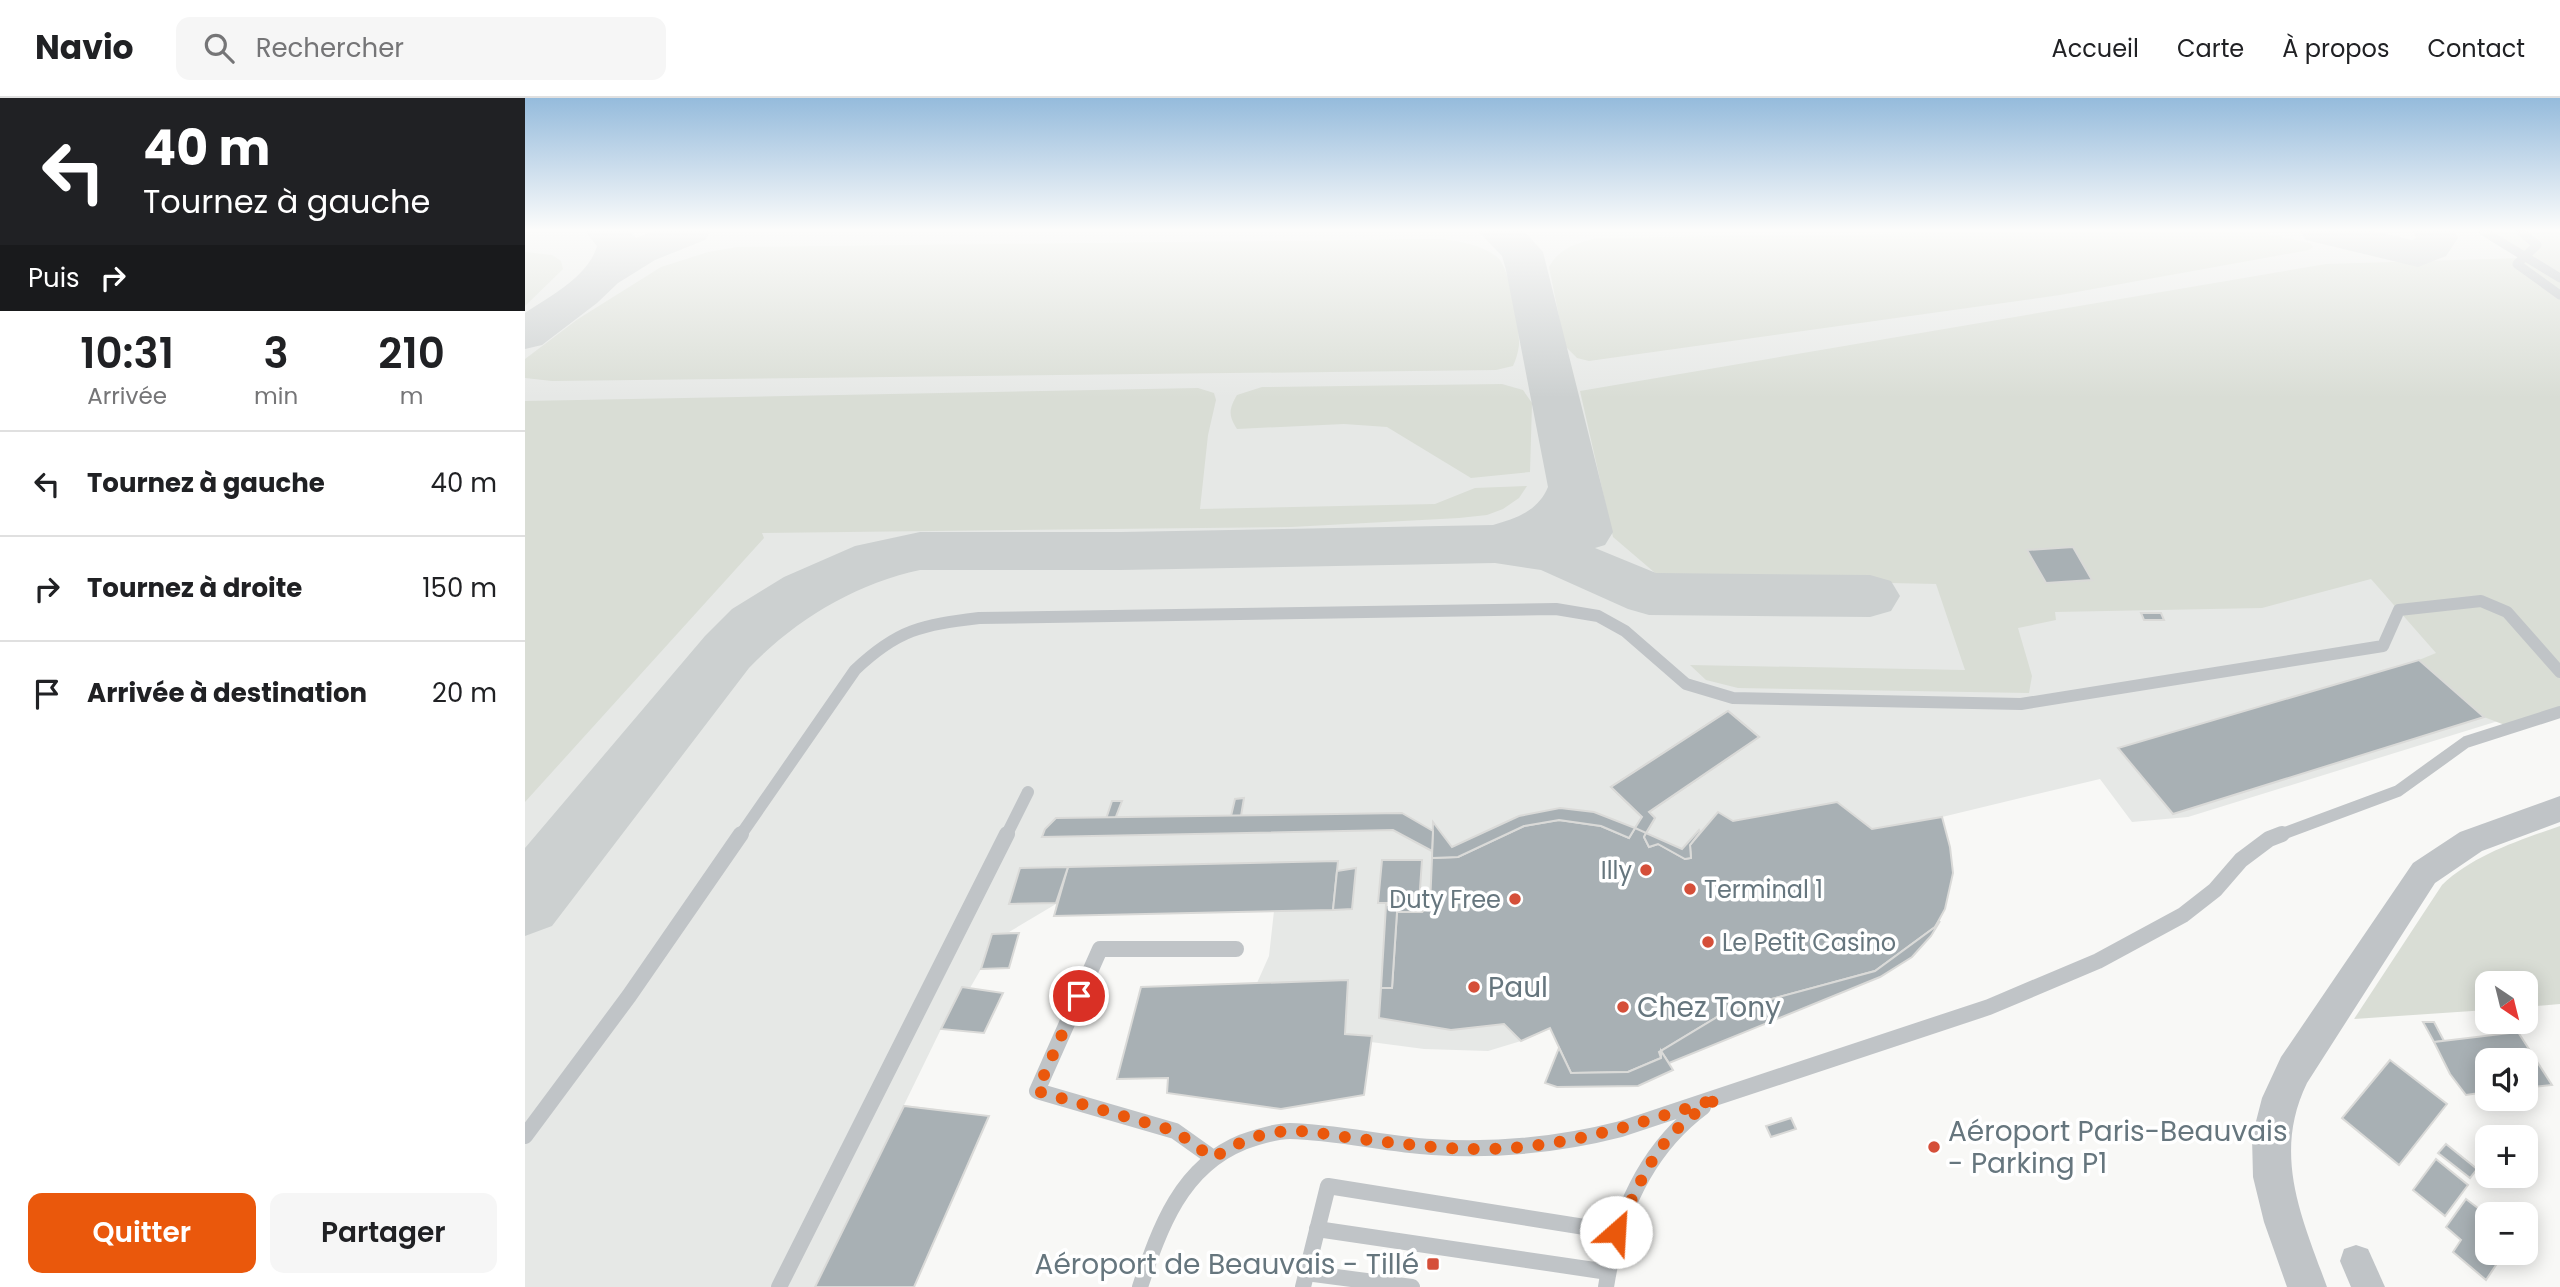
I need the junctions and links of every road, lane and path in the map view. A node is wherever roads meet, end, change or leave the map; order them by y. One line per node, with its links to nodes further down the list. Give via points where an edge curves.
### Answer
1 (2560, 672): 7 (lane, via 2507,611 2481,601 2399,610 2383,646 2021,704 1733,698 1686,684 1625,631 1598,616 1556,609 979,618 923,624 898,633 855,670 629,996)
2 (2560, 712): 6 (lane, via 2466,742 2398,791 2269,839 2183,915 2098,961 1989,1007)
3 (1028, 792): 13 (lane)
4 (2560, 809): 16 (street, via 2474,840 2424,873 2285,1085 2271,1137 2272,1177)
5 (1236, 949): 8 (lane, via 1100,949 1037,1091 1175,1131)
6 (1719, 1098): 8 (lane, via 1621,1129 1527,1146 1431,1147 1288,1131 1251,1139); 10 (lane, via 1694,1112 1657,1151)
7 (525, 1136)
8 (1213, 1158): 14 (lane, via 1181,1187)
9 (1317, 1229): 10 (lane, via 1328,1186); 11 (lane); 12 (lane)
10 (1616, 1232): 11 (lane)
11 (1607, 1279)
12 (1305, 1280): 15 (lane)
13 (779, 1287)
14 (1140, 1287)
15 (1412, 1287)
16 (2307, 1287)

